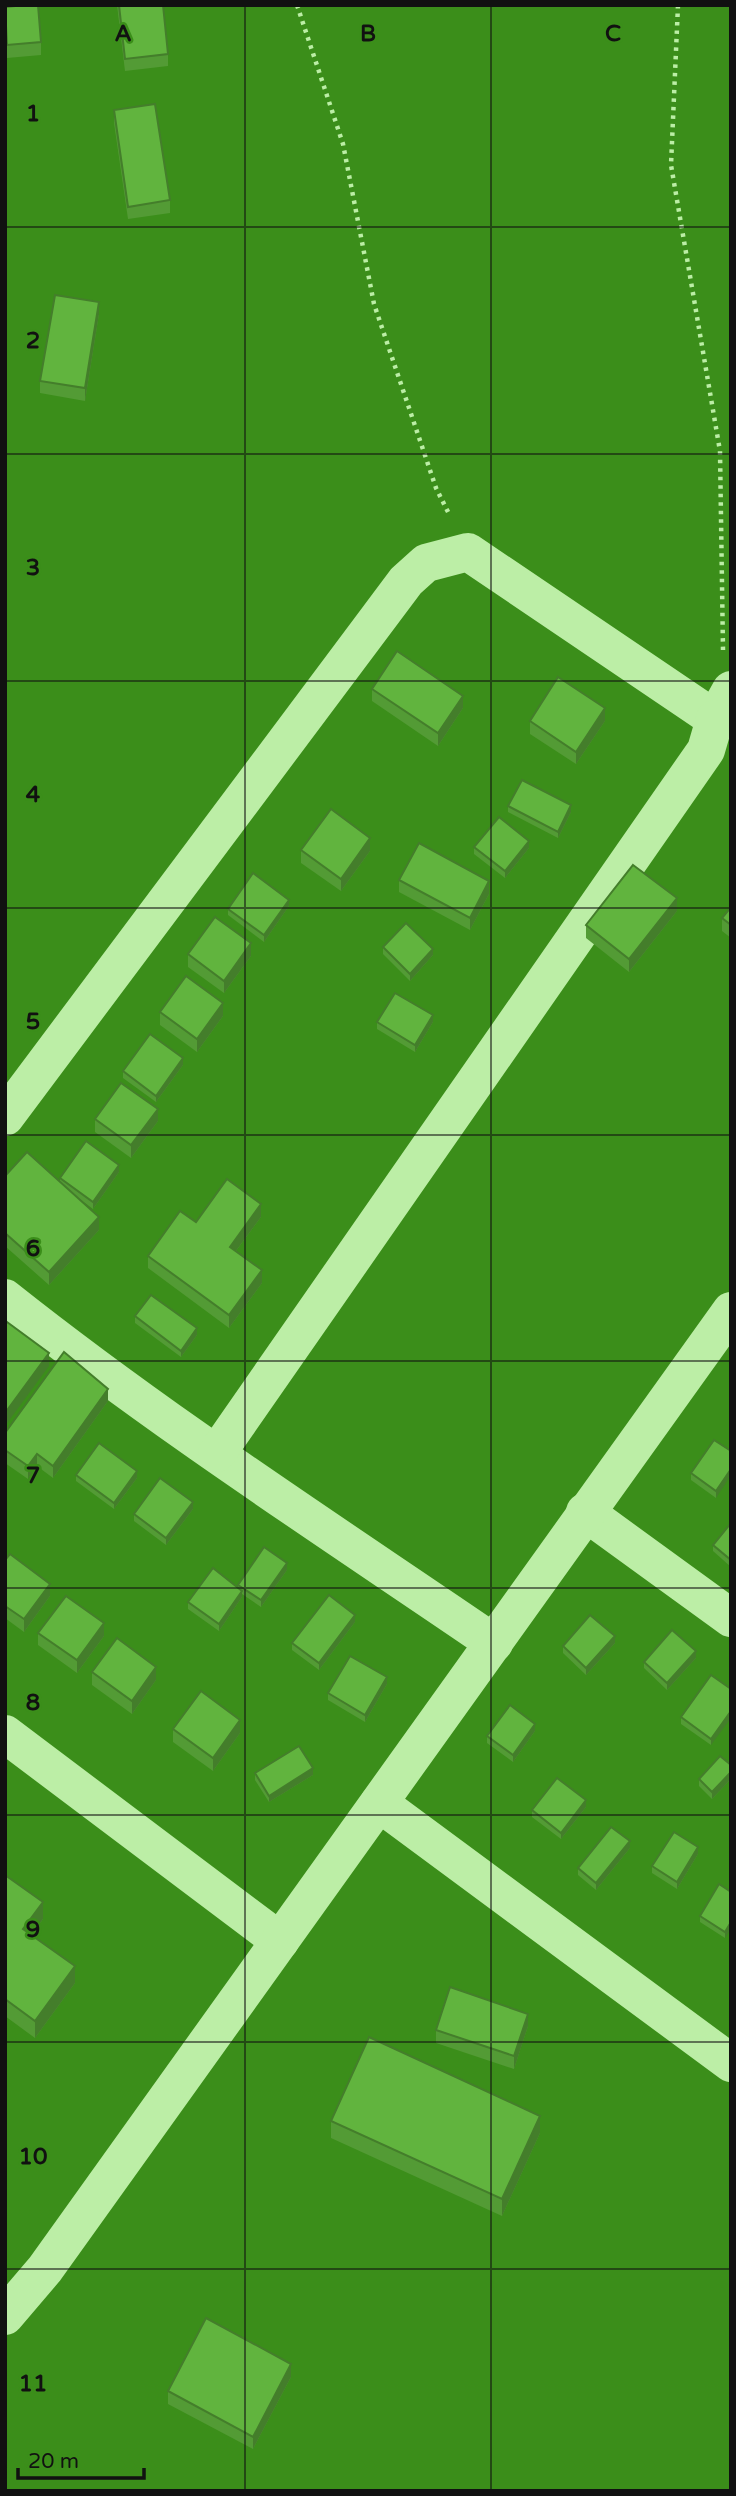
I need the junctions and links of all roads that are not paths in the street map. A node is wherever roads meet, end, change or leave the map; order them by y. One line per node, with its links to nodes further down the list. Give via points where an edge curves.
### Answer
1 (721, 725): 2 (street, via 468,552 426,563 406,581); 5 (street)
2 (5, 1117)
3 (5, 1298): 5 (street)
4 (731, 1311): 6 (street)
5 (217, 1453): 8 (street)
6 (585, 1512): 7 (street); 8 (street)
7 (731, 1618)
8 (494, 1643): 10 (street)
9 (5, 1734): 11 (street)
10 (379, 1803): 11 (street); 12 (street)
11 (279, 1941): 13 (street, via 45,2269)
12 (731, 2063)
13 (5, 2316)

